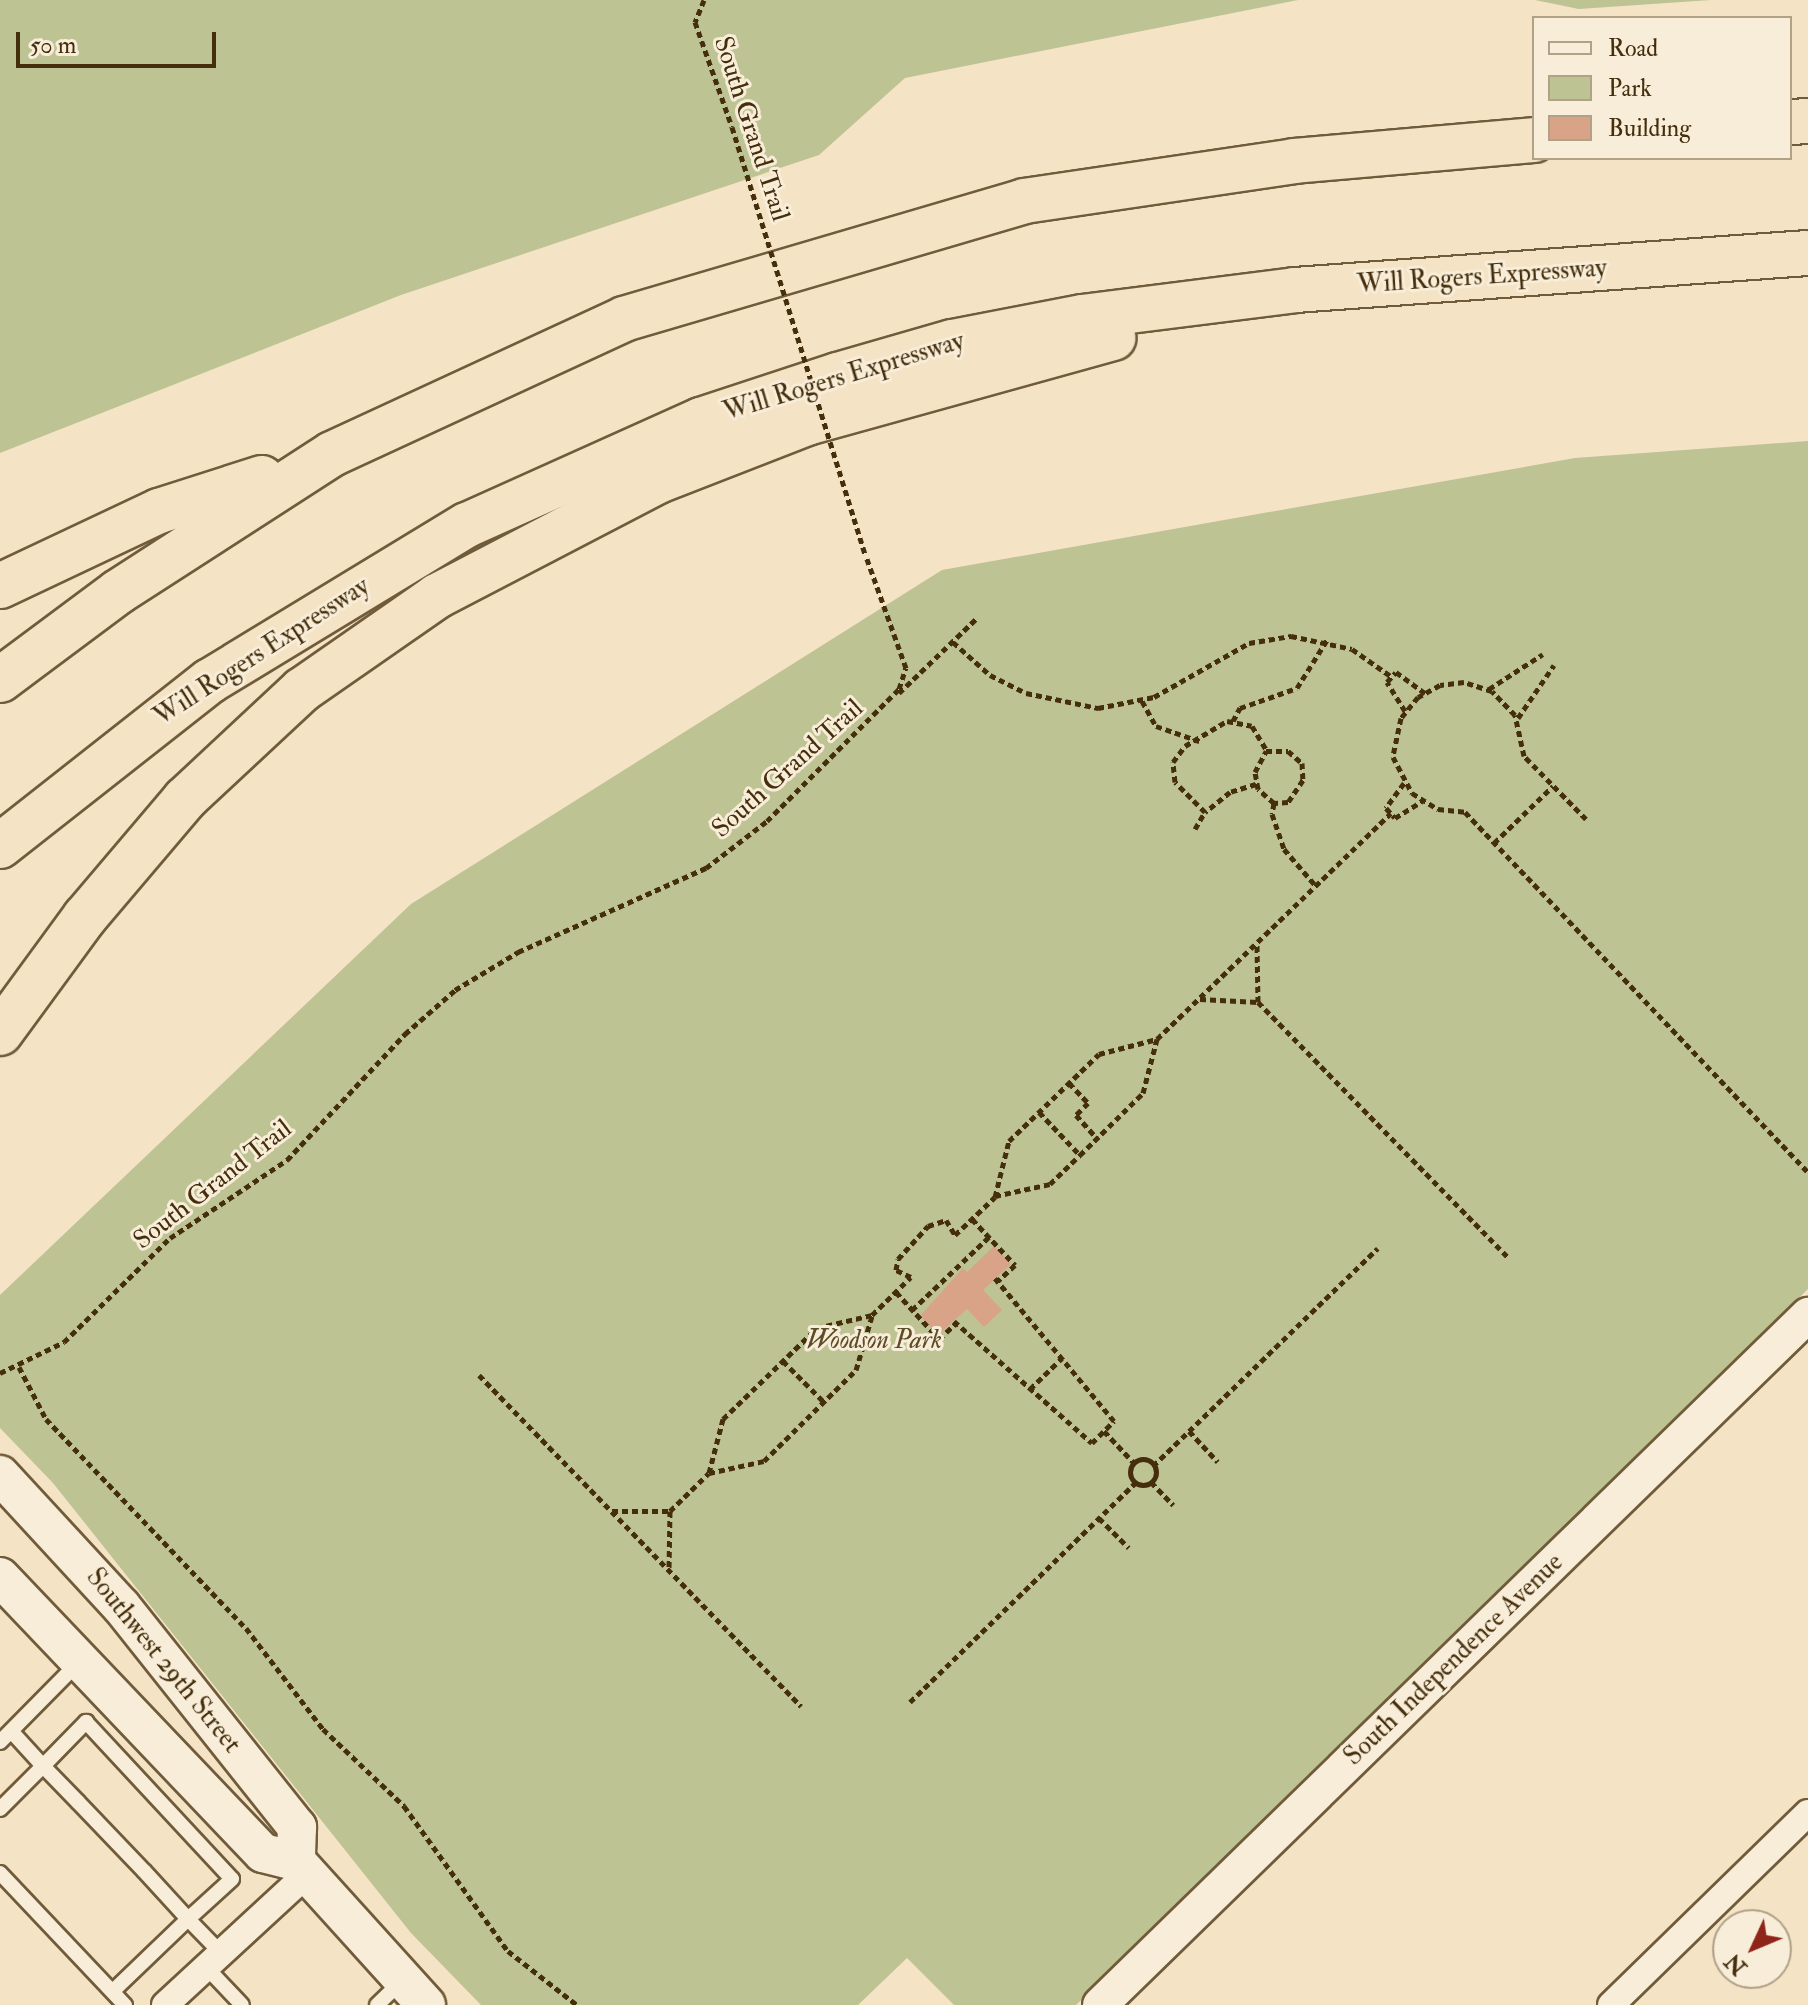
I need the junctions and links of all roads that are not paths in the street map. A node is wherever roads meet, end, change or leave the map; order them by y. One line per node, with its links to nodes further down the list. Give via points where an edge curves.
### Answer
1 (1532, 140): 4 (highway, via 1139,180 925,226 624,319)
2 (1808, 253): 3 (highway, Will Rogers Expressway)
3 (1295, 290): 7 (highway, Will Rogers Expressway, via 1082,317 952,342 701,420 609,459 467,525 210,681); 8 (highway, via 807,423 658,481 484,568 356,647 249,737 136,853)
4 (332, 454): 5 (highway, via 159,511); 6 (highway, via 118,592)
5 (0, 586)
6 (0, 680)
7 (0, 846)
8 (0, 1033)
9 (1808, 1315): 27 (street, South Independence Avenue)
10 (0, 1475): 18 (main road, Southwest 29th Street, via 121,1606 297,1827)
11 (0, 1577): 12 (main road, Southwest 29th Street)
12 (80, 1662): 13 (lane); 18 (main road, Southwest 29th Street, via 263,1853)
13 (11, 1731): 14 (lane); 15 (lane)
14 (0, 1742)
15 (43, 1766): 16 (lane); 20 (lane, via 83,1797 149,1866); 20 (lane, via 86,1722 116,1765 232,1879)
16 (0, 1809)
17 (1808, 1813): 28 (street)
18 (302, 1868): 21 (street); 23 (main road, Southwest 29th Street)
19 (0, 1873): 22 (lane)
20 (188, 1919): 21 (lane); 22 (lane)
21 (213, 1960): 25 (street); 26 (lane)
22 (113, 1991): 24 (lane)
23 (402, 1997)
24 (125, 2005)
25 (165, 2005)
26 (242, 2005)
27 (1100, 2005)
28 (1611, 2005)

